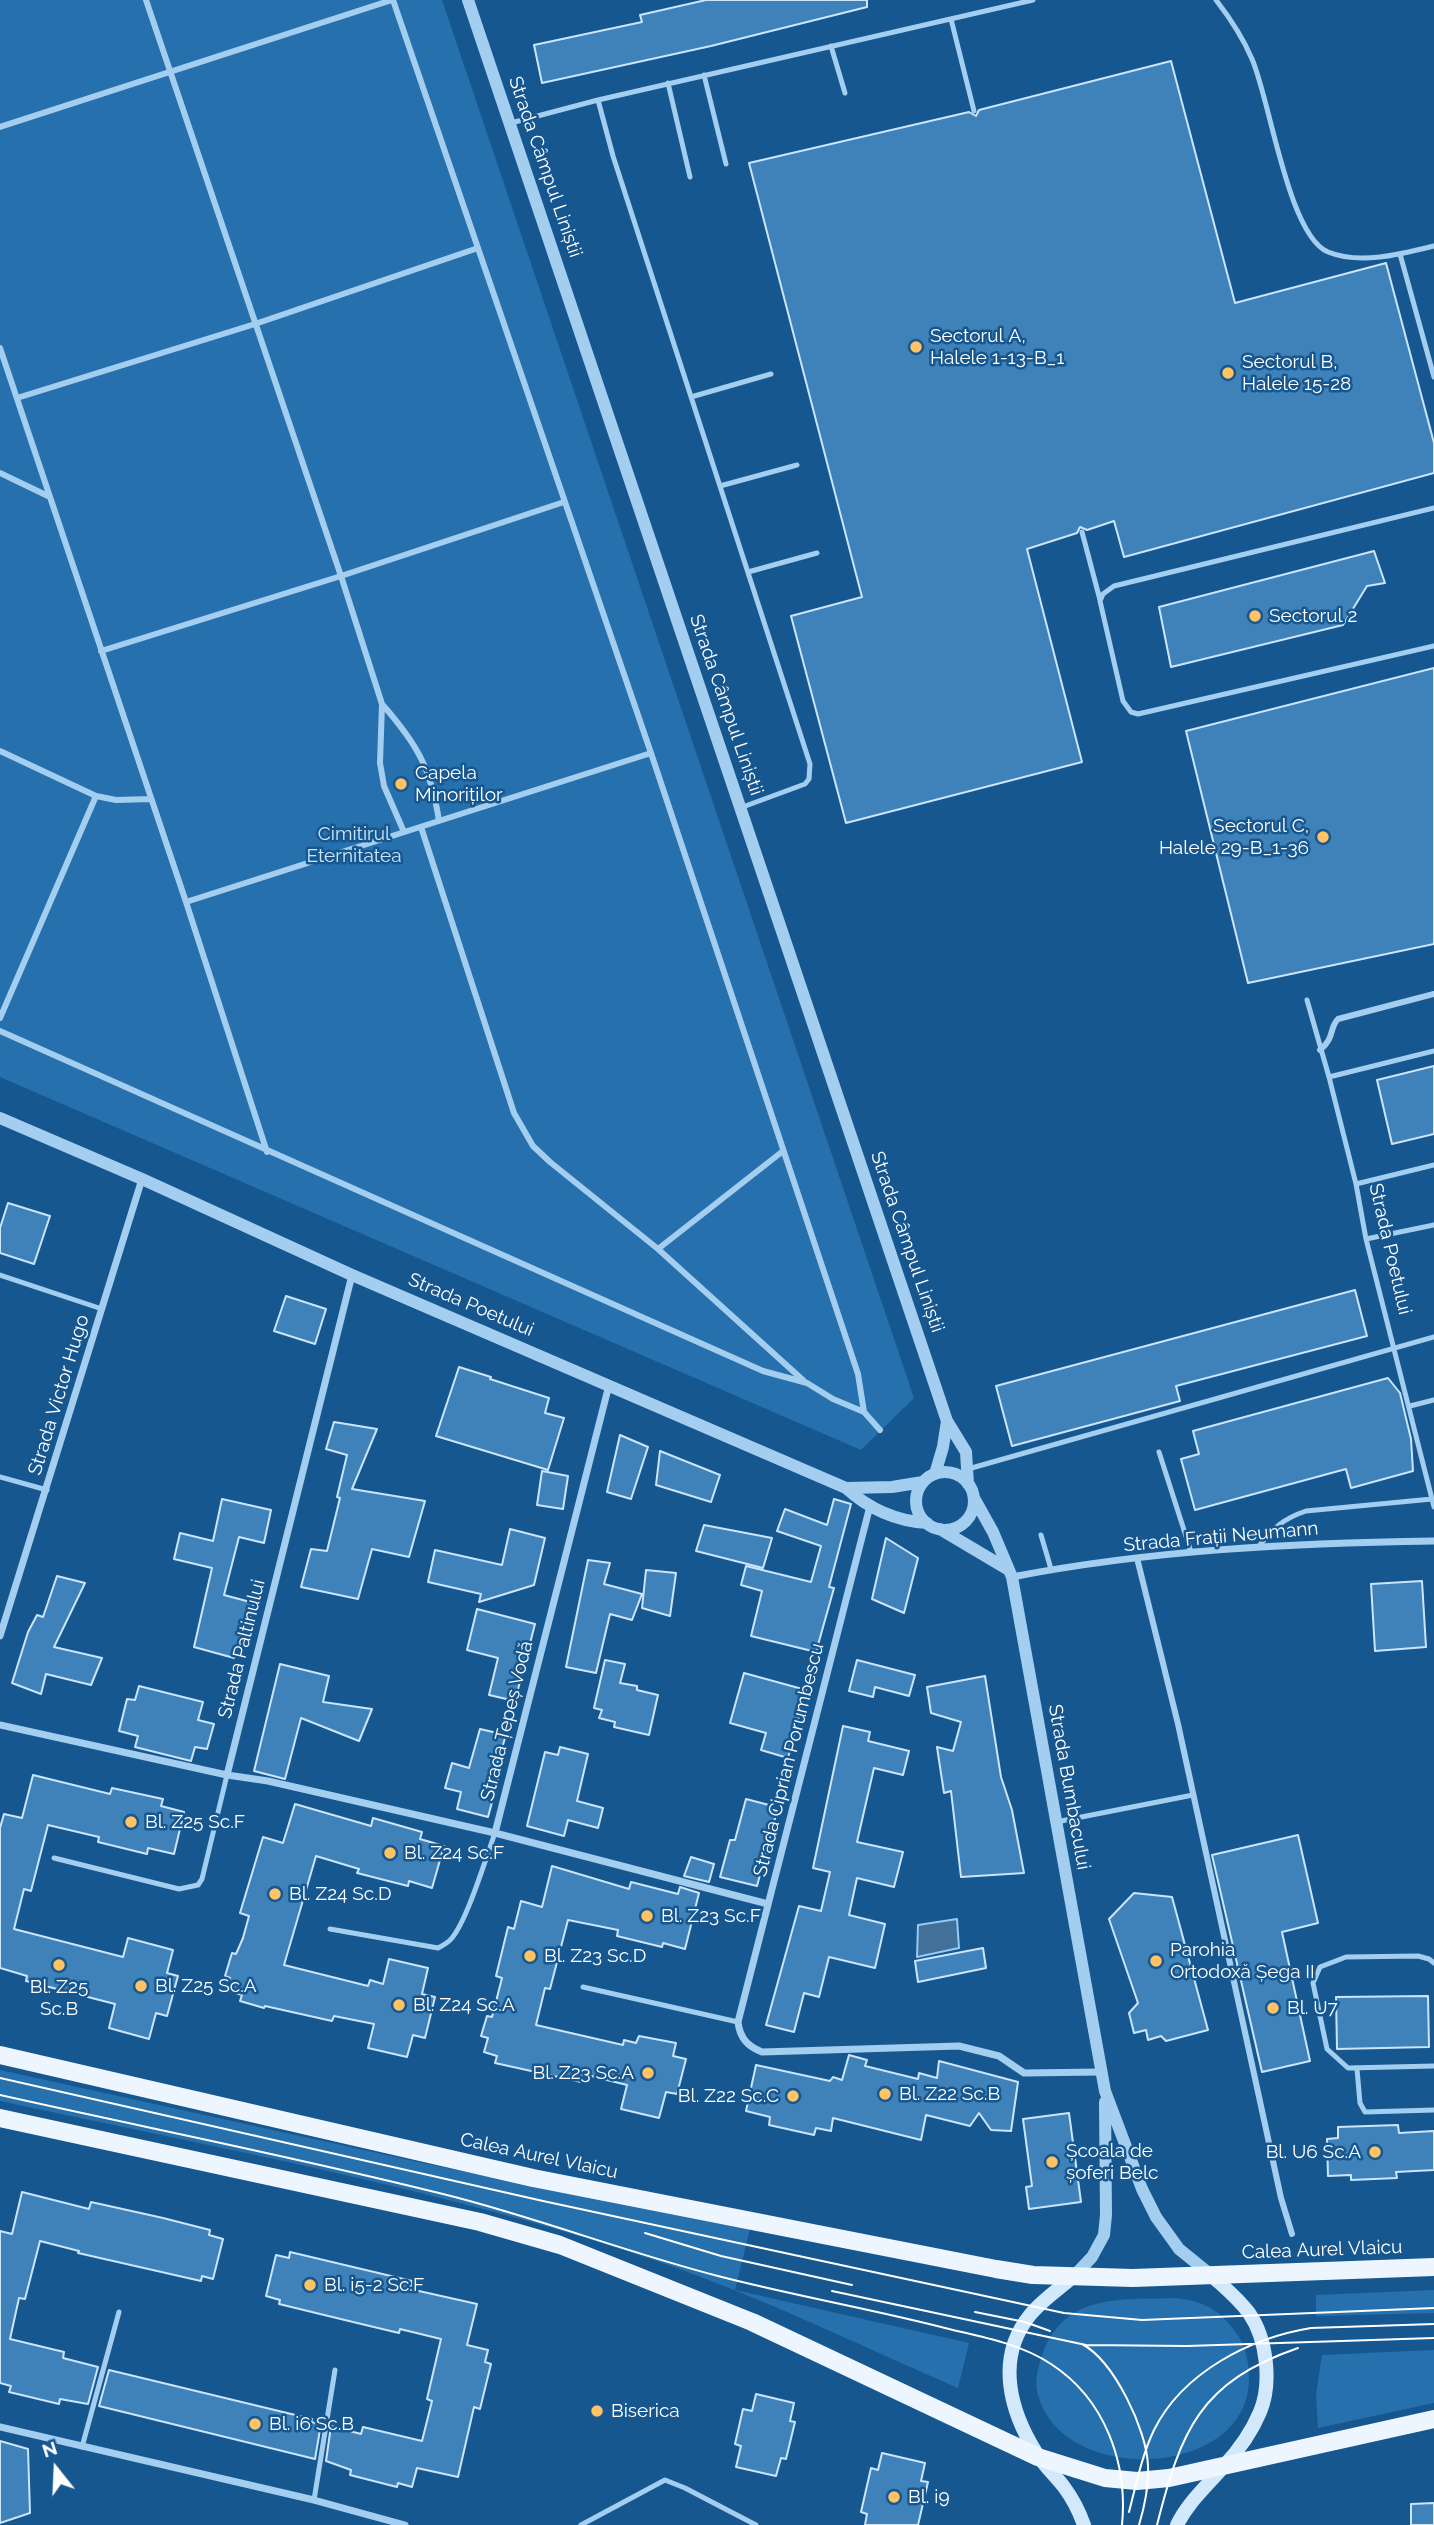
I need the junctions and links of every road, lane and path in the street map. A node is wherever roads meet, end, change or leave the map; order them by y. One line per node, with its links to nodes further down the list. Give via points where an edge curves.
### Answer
1 (146, 0): 8 (street)
2 (393, 0): 8 (street); 19 (street)
3 (468, 0): 14 (street, Strada Câmpul Liniștii)
4 (1033, 0): 6 (lane)
5 (1216, 0): 20 (lane, via 1233,21 1253,61 1295,205 1308,233 1325,251 1343,256)
6 (951, 19): 7 (lane); 13 (lane)
7 (831, 46): 9 (lane); 11 (lane)
8 (171, 73): 15 (street); 21 (street)
9 (704, 75): 10 (lane); 16 (lane)
10 (668, 83): 12 (lane); 17 (lane)
11 (845, 93)
12 (598, 100): 14 (lane); 25 (lane)
13 (974, 111)
14 (509, 124): 45 (street, Strada Câmpul Liniștii)
15 (0, 127)
16 (726, 164)
17 (690, 177)
18 (1434, 246): 20 (lane)
19 (478, 248): 21 (street); 31 (street)
20 (1400, 254): 24 (lane)
21 (255, 324): 26 (street); 36 (street)
22 (0, 348): 26 (street)
23 (771, 374): 25 (lane)
24 (1434, 377)
25 (691, 397): 29 (lane)
26 (17, 398): 30 (street)
27 (797, 465): 29 (lane)
28 (0, 473): 30 (street)
29 (720, 486): 35 (lane)
30 (50, 497): 39 (street)
31 (564, 502): 36 (street); 42 (street)
32 (1434, 508): 37 (lane, via 1114,586)
33 (1082, 531): 37 (lane)
34 (817, 553): 35 (lane)
35 (748, 572): 45 (lane, via 811,772 799,788)
36 (341, 576): 39 (street); 40 (street)
37 (1100, 601): 38 (lane, via 1123,701 1138,714)
38 (1434, 646)
39 (101, 651): 44 (street)
40 (382, 704): 46 (street, via 418,750); 48 (street, via 380,763 384,786)
41 (0, 751): 43 (street)
42 (651, 753): 46 (street); 58 (street)
43 (96, 796): 44 (street); 52 (street)
44 (151, 799): 49 (street)
45 (740, 807): 76 (street, Strada Câmpul Liniștii)
46 (439, 821): 47 (street)
47 (421, 827): 48 (street); 65 (street, via 524,1135 550,1163)
48 (404, 832): 49 (street)
49 (186, 902): 59 (street)
50 (1434, 994): 54 (street, via 1338,1019 1331,1039)
51 (1307, 1000): 54 (lane, Strada Poetului)
52 (0, 1018)
53 (0, 1031): 59 (street)
54 (1320, 1050): 56 (lane, Strada Poetului)
55 (1434, 1051): 56 (lane)
56 (1329, 1077): 62 (lane, Strada Poetului)
57 (0, 1118): 61 (street, Strada Poetului)
58 (783, 1151): 65 (street); 75 (street, via 858,1374)
59 (267, 1152): 71 (street, via 763,1371)
60 (1434, 1165): 62 (lane)
61 (142, 1179): 67 (street, Strada Poetului); 68 (street, Strada Victor Hugo)
62 (1356, 1184): 64 (lane, Strada Poetului)
63 (1434, 1225): 64 (lane)
64 (1366, 1239): 70 (lane, Strada Poetului)
65 (658, 1249): 71 (street)
66 (0, 1275): 68 (lane, Strada Victor Hugo)
67 (352, 1275): 72 (street, Strada Poetului); 100 (street, Strada Paltinului)
68 (102, 1309): 85 (street, Strada Victor Hugo)
69 (1434, 1337): 70 (lane)
70 (1394, 1348): 74 (lane, Strada Poetului); 79 (lane)
71 (807, 1383): 75 (street)
72 (610, 1385): 84 (street, Strada Poetului); 103 (street, Strada Țepeș Vodă)
73 (1434, 1400): 74 (lane)
74 (1409, 1406): 87 (lane, Strada Poetului)
75 (864, 1412): 77 (street)
76 (947, 1421): 79 (street, Strada Câmpul Liniștii, via 963,1447); 80 (street, Strada Câmpul Liniștii)
77 (880, 1430)
78 (1158, 1452): 94 (lane)
79 (968, 1469): 83 (street, Strada Câmpul Liniștii)
80 (935, 1474): 82 (street); 83 (street, via 957,1474)
81 (0, 1477): 85 (lane, Strada Victor Hugo)
82 (923, 1482): 84 (street); 89 (street, via 916,1504)
83 (968, 1484): 86 (street)
84 (846, 1488): 88 (street, Strada Poetului)
85 (47, 1490): 98 (street, Strada Victor Hugo)
86 (974, 1498): 90 (street, via 971,1513 962,1524); 97 (street, Strada Bumbacului)
87 (1433, 1505): 93 (lane, via 1306,1511 1274,1527)
88 (870, 1507): 89 (street, Strada Poetului, via 900,1520); 105 (street, Strada Ciprian Porumbescu)
89 (927, 1523): 90 (street)
90 (940, 1529): 97 (street)
91 (1041, 1535): 96 (lane)
92 (1434, 1541): 93 (street, Strada Frații Neumann)
93 (1258, 1547): 94 (street, Strada Frații Neumann)
94 (1191, 1552): 95 (street, Strada Frații Neumann)
95 (1138, 1558): 96 (street, Strada Frații Neumann); 101 (street)
96 (1051, 1569): 97 (street, Strada Frații Neumann)
97 (1010, 1573): 102 (street, Strada Bumbacului)
98 (0, 1636)
99 (0, 1725): 100 (street)
100 (227, 1775): 103 (street); 104 (lane, Strada Paltinului, via 198,1885 179,1889)
101 (1193, 1795): 102 (lane); 117 (street)
102 (1056, 1822): 113 (street, Strada Bumbacului)
103 (495, 1833): 105 (street); 106 (lane, Strada Țepeș Vodă, via 461,1921 447,1943 438,1948)
104 (54, 1858)
105 (768, 1904): 109 (street, Strada Ciprian Porumbescu)
106 (330, 1929)
107 (1434, 1963): 112 (lane, via 1418,1956 1346,1957 1320,1967 1313,1983 1327,2049 1348,2068)
108 (583, 1987): 109 (lane)
109 (738, 2022): 113 (street, via 741,2037 750,2048 762,2052 958,2046 999,2056 1024,2073)
110 (0, 2055): 120 (main road, Calea Aurel Vlaicu, via 533,2178 996,2269)
111 (1434, 2066): 112 (lane)
112 (1357, 2069): 115 (lane, via 1365,2112)
113 (1101, 2072): 114 (street, Strada Bumbacului)
114 (1105, 2091): 119 (street, Strada Bumbacului, via 1156,2217 1179,2249); 120 (street, Strada Bumbacului, via 1104,2235)
115 (1434, 2110)
116 (0, 2118): 126 (main road, via 467,2219 560,2245 752,2322)
117 (1292, 2234)
118 (1434, 2267): 119 (main road, Calea Aurel Vlaicu)
119 (1211, 2275): 120 (main road, Calea Aurel Vlaicu); 127 (main road, Calea Aurel Vlaicu, via 1249,2313 1265,2360 1261,2410)
120 (1074, 2276): 126 (main road, via 1031,2314 1010,2359 1012,2400)
121 (118, 2312): 125 (lane)
122 (335, 2370): 128 (lane)
123 (1434, 2419): 127 (main road)
124 (0, 2427): 125 (street)
125 (82, 2447): 128 (street)
126 (1038, 2457): 127 (main road, via 1092,2475 1137,2481); 132 (main road, via 1064,2487)
127 (1226, 2464): 133 (main road, Calea Aurel Vlaicu)
128 (314, 2500): 129 (street)
129 (405, 2525)
130 (581, 2525): 131 (lane, via 665,2480)
131 (756, 2525)
132 (1084, 2525)
133 (1177, 2525)

